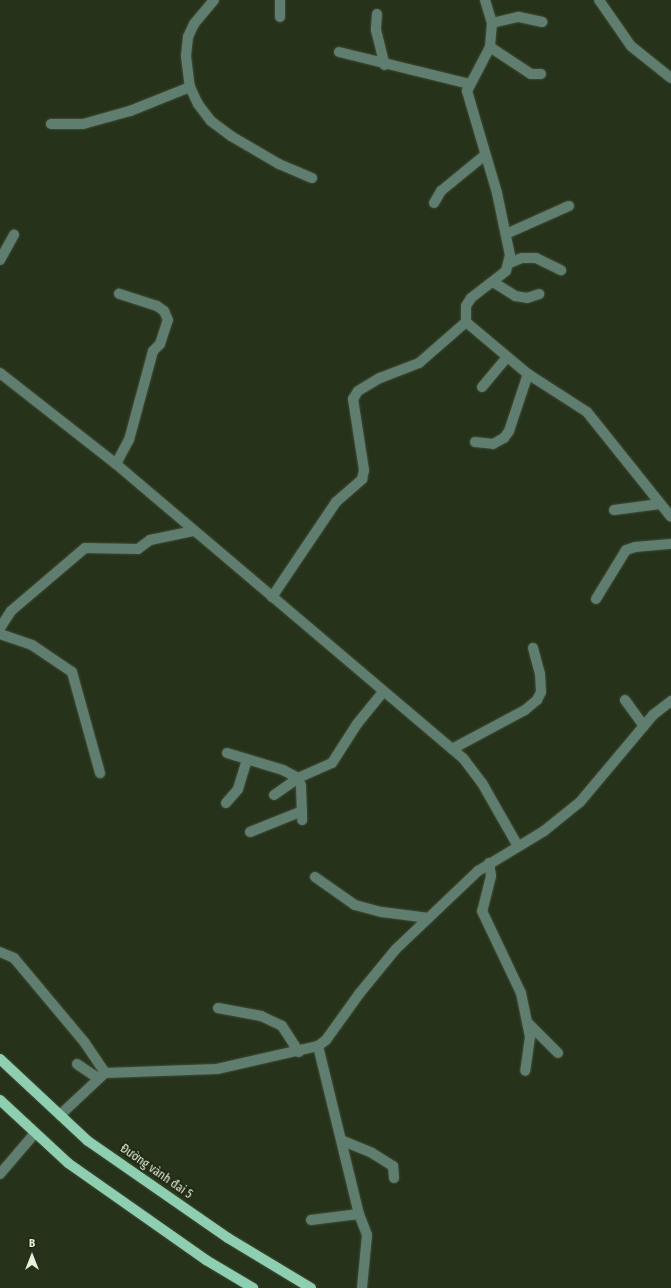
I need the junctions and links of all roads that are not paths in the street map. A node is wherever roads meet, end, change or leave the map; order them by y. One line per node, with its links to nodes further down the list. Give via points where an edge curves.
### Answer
1 (214, 0): 15 (street, via 194,24 188,37 186,56)
2 (280, 0): 6 (street)
3 (485, 0): 8 (street)
4 (599, 0): 13 (street, via 631,46)
5 (377, 14): 11 (street, via 376,30)
6 (280, 17)
7 (542, 22): 8 (street, via 519,17)
8 (492, 23): 9 (street)
9 (490, 47): 12 (street, via 531,74); 14 (street)
10 (339, 52): 11 (street)
11 (385, 64): 14 (street)
12 (541, 74)
13 (671, 78)
14 (469, 84): 17 (street, via 468,100)
15 (190, 87): 16 (street, via 130,111 83,124); 18 (street, via 211,121 231,136 280,164)
16 (51, 124)
17 (485, 155): 19 (street, via 441,191); 21 (street)
18 (312, 178)
19 (434, 203)
20 (569, 206): 21 (street)
21 (506, 234): 24 (street)
22 (14, 235): 23 (street)
23 (0, 260)
24 (510, 263): 25 (street, via 522,258 536,258); 26 (street, via 506,271)
25 (561, 270)
26 (493, 282): 28 (street, via 515,296 527,298); 29 (street, via 471,298 466,306)
27 (119, 294): 35 (street, via 157,306 164,311 168,320 160,344 153,351 129,440)
28 (539, 294)
29 (466, 322): 30 (street); 41 (street, via 419,363 380,378 358,391 353,399 364,470 362,479 336,502)
30 (507, 357): 32 (street); 33 (street)
31 (0, 373): 35 (street)
32 (528, 374): 34 (street, via 509,432 493,444); 36 (street, via 587,412)
33 (482, 388)
34 (475, 442)
35 (116, 464): 39 (street)
36 (660, 504): 37 (street); 38 (street)
37 (614, 510)
38 (671, 517)
39 (194, 531): 41 (street); 43 (street, via 150,540 138,549 125,551 85,548 11,611)
40 (671, 544): 42 (street, via 626,550)
41 (272, 597): 46 (street)
42 (596, 599)
43 (0, 628)
44 (0, 634): 53 (street, via 32,645 72,672)
45 (533, 648): 50 (street, via 540,674 541,692 537,700 525,710)
46 (383, 692): 50 (street); 54 (street, via 357,724 332,763)
47 (625, 700): 49 (street)
48 (671, 701): 49 (street)
49 (644, 726): 58 (street, via 580,802)
50 (452, 749): 58 (street, via 476,774)
51 (227, 753): 52 (street)
52 (247, 759): 54 (street, via 283,770); 56 (street, via 238,789)
53 (100, 773)
54 (298, 778): 55 (street); 57 (street, via 301,786 302,816)
55 (274, 796)
56 (226, 802)
57 (250, 832)
58 (518, 846): 59 (street)
59 (489, 863): 61 (street); 64 (street, via 491,876 483,904 483,918 517,983)
60 (315, 877): 61 (street, via 355,905 382,912)
61 (429, 918): 65 (street, via 387,958 326,1040)
62 (0, 952): 71 (street, via 14,958 85,1043)
63 (218, 1008): 66 (street, via 261,1016 282,1026)
64 (529, 1024): 67 (street); 70 (street)
65 (318, 1046): 66 (street); 75 (street)
66 (299, 1052): 71 (street, via 205,1071)
67 (558, 1053)
68 (0, 1059): 73 (main road, Đường vành đai 5)
69 (77, 1064): 71 (street)
70 (526, 1070)
71 (101, 1076): 73 (street, via 74,1104)
72 (0, 1100): 74 (main road)
73 (60, 1114): 81 (main road, Đường vành đai 5, via 88,1141 222,1234)
74 (35, 1133): 76 (street); 80 (main road, via 68,1163 206,1260)
75 (343, 1141): 77 (street, via 372,1153 393,1166); 78 (street)
76 (0, 1174)
77 (394, 1178)
78 (359, 1214): 79 (street); 82 (street, via 367,1235)
79 (311, 1220)
80 (253, 1288)
81 (312, 1288)
82 (362, 1288)

